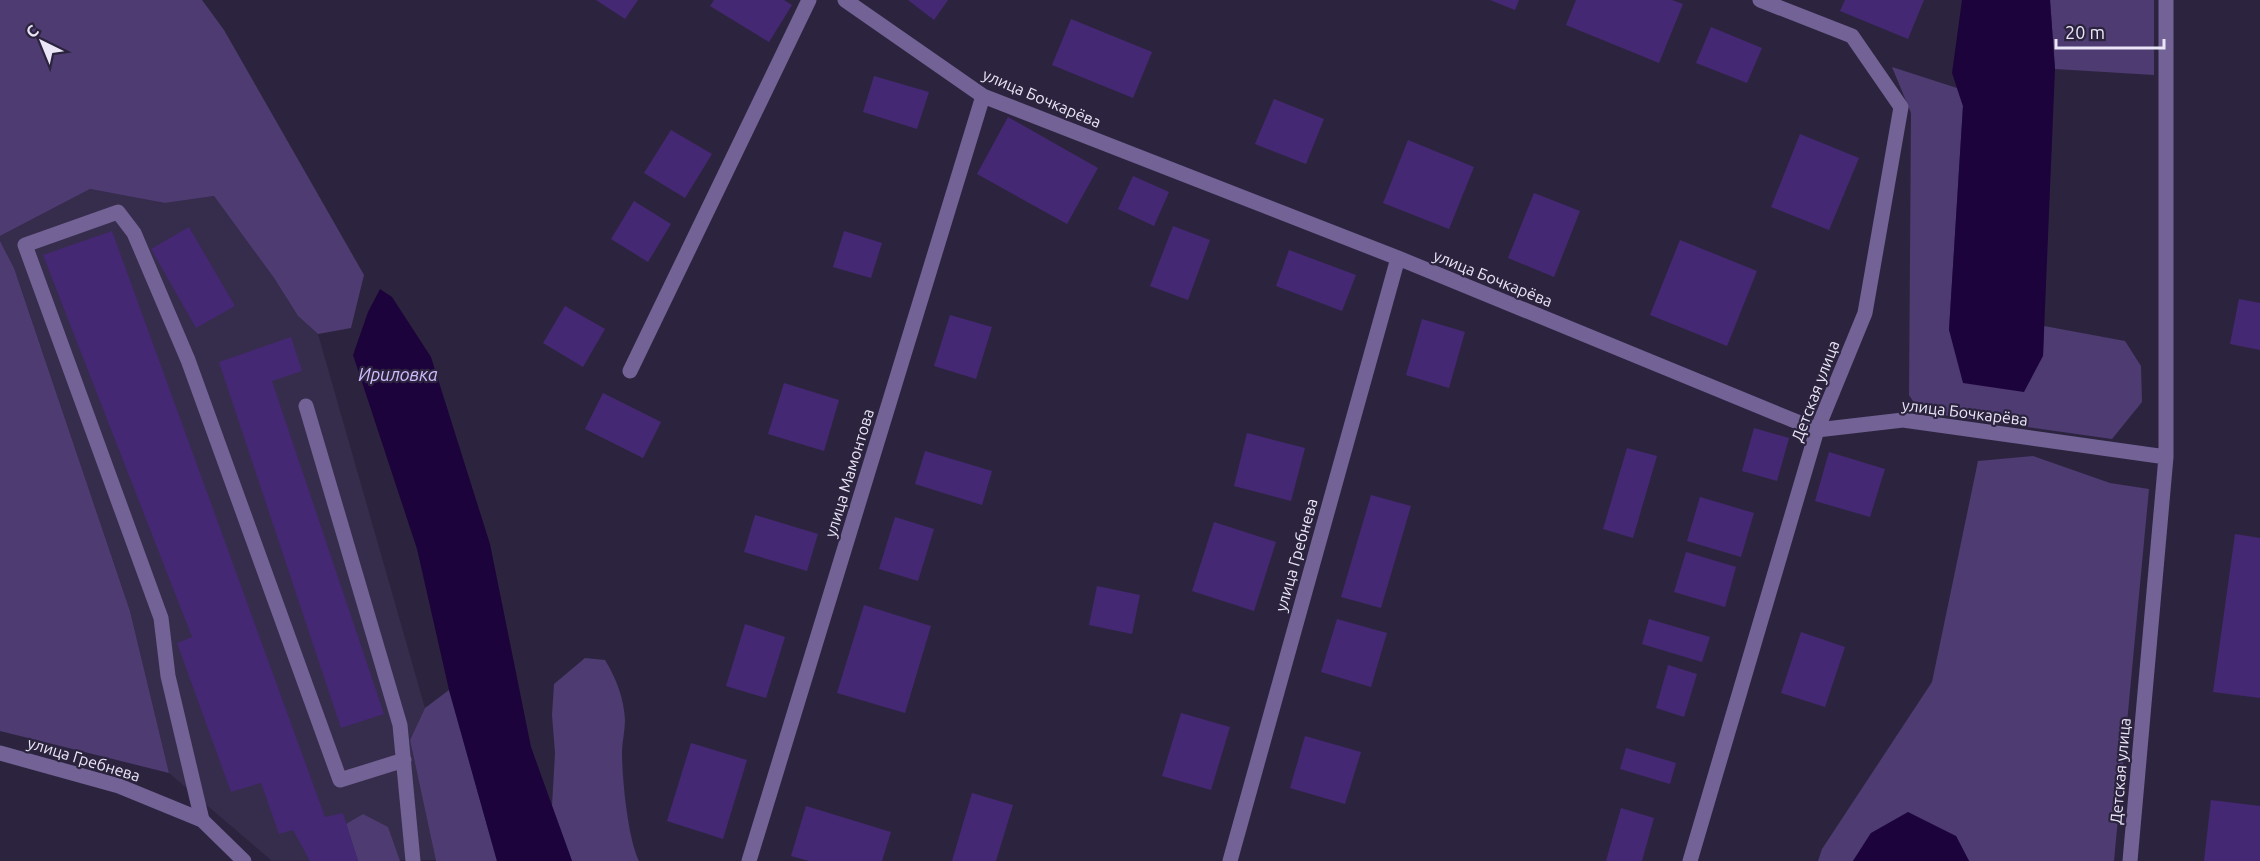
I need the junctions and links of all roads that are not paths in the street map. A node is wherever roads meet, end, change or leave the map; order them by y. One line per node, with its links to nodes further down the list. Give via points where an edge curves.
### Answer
1 (810, 0): 7 (street)
2 (845, 0): 5 (street, улица Бочкарёва)
3 (1760, 0): 9 (street, Детская улица, via 1852,36 1901,107 1865,313)
4 (2166, 0): 10 (street, Детская улица)
5 (983, 96): 6 (street, улица Бочкарёва); 16 (street, улица Мамонтова)
6 (1398, 258): 9 (street, улица Бочкарёва); 17 (street, улица Гребнева)
7 (630, 371)
8 (306, 406): 12 (street, via 400,725)
9 (1817, 430): 10 (street, улица Бочкарёва, via 1903,420); 18 (street, Детская улица)
10 (2166, 458): 19 (street, Детская улица)
11 (0, 753): 13 (street, улица Гребнева, via 119,786)
12 (404, 760): 13 (street, via 340,780 188,360 134,233 118,212 25,245 161,618 168,676); 15 (street)
13 (202, 820): 14 (street, улица Гребнева)
14 (244, 861)
15 (413, 861)
16 (749, 861)
17 (1230, 861)
18 (1690, 861)
19 (2130, 861)

